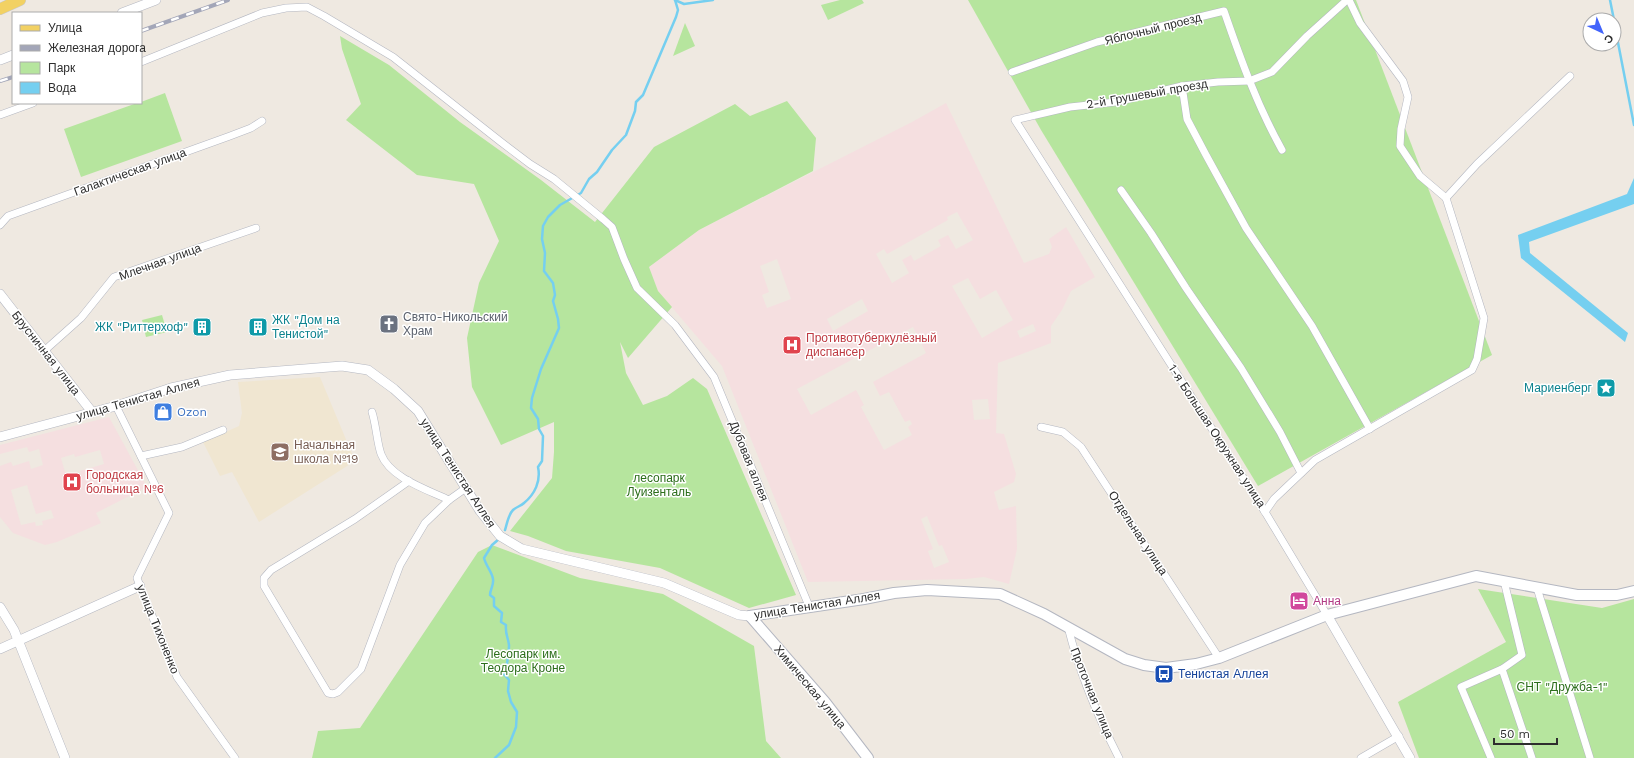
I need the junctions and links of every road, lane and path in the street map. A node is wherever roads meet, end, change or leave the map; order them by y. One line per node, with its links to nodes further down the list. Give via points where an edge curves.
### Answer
1 (20, 0): 4 (main road)
2 (156, 0): 5 (street)
3 (1348, 0): 11 (street, 2-й Грушевый проезд, via 1307,36 1272,72); 19 (street, via 1360,23 1403,81 1408,97 1400,146 1420,176)
4 (0, 8)
5 (125, 12)
6 (12, 55): 7 (street)
7 (0, 60)
8 (142, 62): 41 (street, Дубовая аллея, via 262,13 307,7 393,57 580,200 612,227 637,288 675,325 714,377)
9 (1012, 72): 11 (street, Яблочный проезд, via 1097,42 1224,11)
10 (1570, 76): 19 (street, via 1477,164)
11 (1248, 81): 12 (street, 2-й Грушевый проезд); 17 (street)
12 (1182, 86): 15 (street, 2-й Грушевый проезд, via 1116,102 1070,107); 28 (street, via 1187,119 1246,228 1312,326)
13 (30, 104): 14 (street)
14 (0, 116)
15 (1015, 120): 36 (street, 1-я Большая Окружная улица)
16 (262, 121): 20 (street, Галактическая улица, via 230,136 8,216)
17 (1282, 150)
18 (1121, 190): 32 (street, via 1241,368 1280,432)
19 (1446, 198): 28 (street, via 1484,318 1477,359 1472,370)
20 (0, 225)
21 (256, 228): 23 (street, Млечная улица, via 114,277 81,318)
22 (0, 294): 23 (street, Брусничная улица)
23 (44, 351): 25 (street, Брусничная улица)
24 (116, 406): 25 (street, улица Тенистая Аллея); 31 (street, улица Тихоненко); 34 (street, улица Тенистая Аллея, via 171,388 230,375 342,366 368,370 418,411)
25 (92, 412): 30 (street, улица Тенистая Аллея)
26 (372, 412): 33 (street, via 381,455 393,471)
27 (1041, 427): 48 (street, Отдельная улица, via 1063,432 1081,447)
28 (1370, 429): 32 (street, via 1315,460)
29 (223, 430): 31 (street, via 182,447)
30 (0, 437)
31 (141, 456): 38 (street, улица Тихоненко, via 169,513 137,578)
32 (1301, 473): 36 (street, via 1274,499)
33 (409, 481): 35 (street); 35 (street, via 355,519 271,570 264,578 264,586 328,693 338,692 361,669 400,565 426,523)
34 (466, 488): 35 (street); 44 (street, улица Тенистая Аллея, via 500,536 522,549 664,583 739,615)
35 (449, 500)
36 (1265, 512): 43 (street, 1-я Большая Окружная улица)
37 (1504, 581): 39 (main road, улица Тенистая Аллея); 43 (main road, улица Тенистая Аллея, via 1476,576); 49 (street, via 1522,655)
38 (140, 586): 46 (street); 52 (street, улица Тихоненко, via 177,677)
39 (1537, 588): 40 (main road, улица Тенистая Аллея, via 1577,595 1617,595); 59 (street)
40 (1634, 591)
41 (810, 606): 44 (main road, улица Тенистая Аллея); 45 (main road, улица Тенистая Аллея, via 894,593 927,590 970,591 1000,594)
42 (0, 607): 46 (street)
43 (1327, 615): 48 (main road, улица Тенистая Аллея); 50 (street, 1-я Большая Окружная улица)
44 (750, 616): 53 (main road, Химическая улица, via 825,702)
45 (1068, 627): 48 (main road, улица Тенистая Аллея, via 1125,658 1144,665 1166,668); 54 (street, Проточная улица, via 1074,650)
46 (18, 641): 47 (street); 51 (street)
47 (0, 649)
48 (1219, 658)
49 (1502, 669): 57 (street, via 1461,687); 58 (street)
50 (1398, 736): 55 (street); 56 (street, 1-я Большая Окружная улица)
51 (65, 758)
52 (235, 758)
53 (868, 758)
54 (1119, 758)
55 (1361, 758)
56 (1410, 758)
57 (1492, 758)
58 (1532, 758)
59 (1590, 758)

